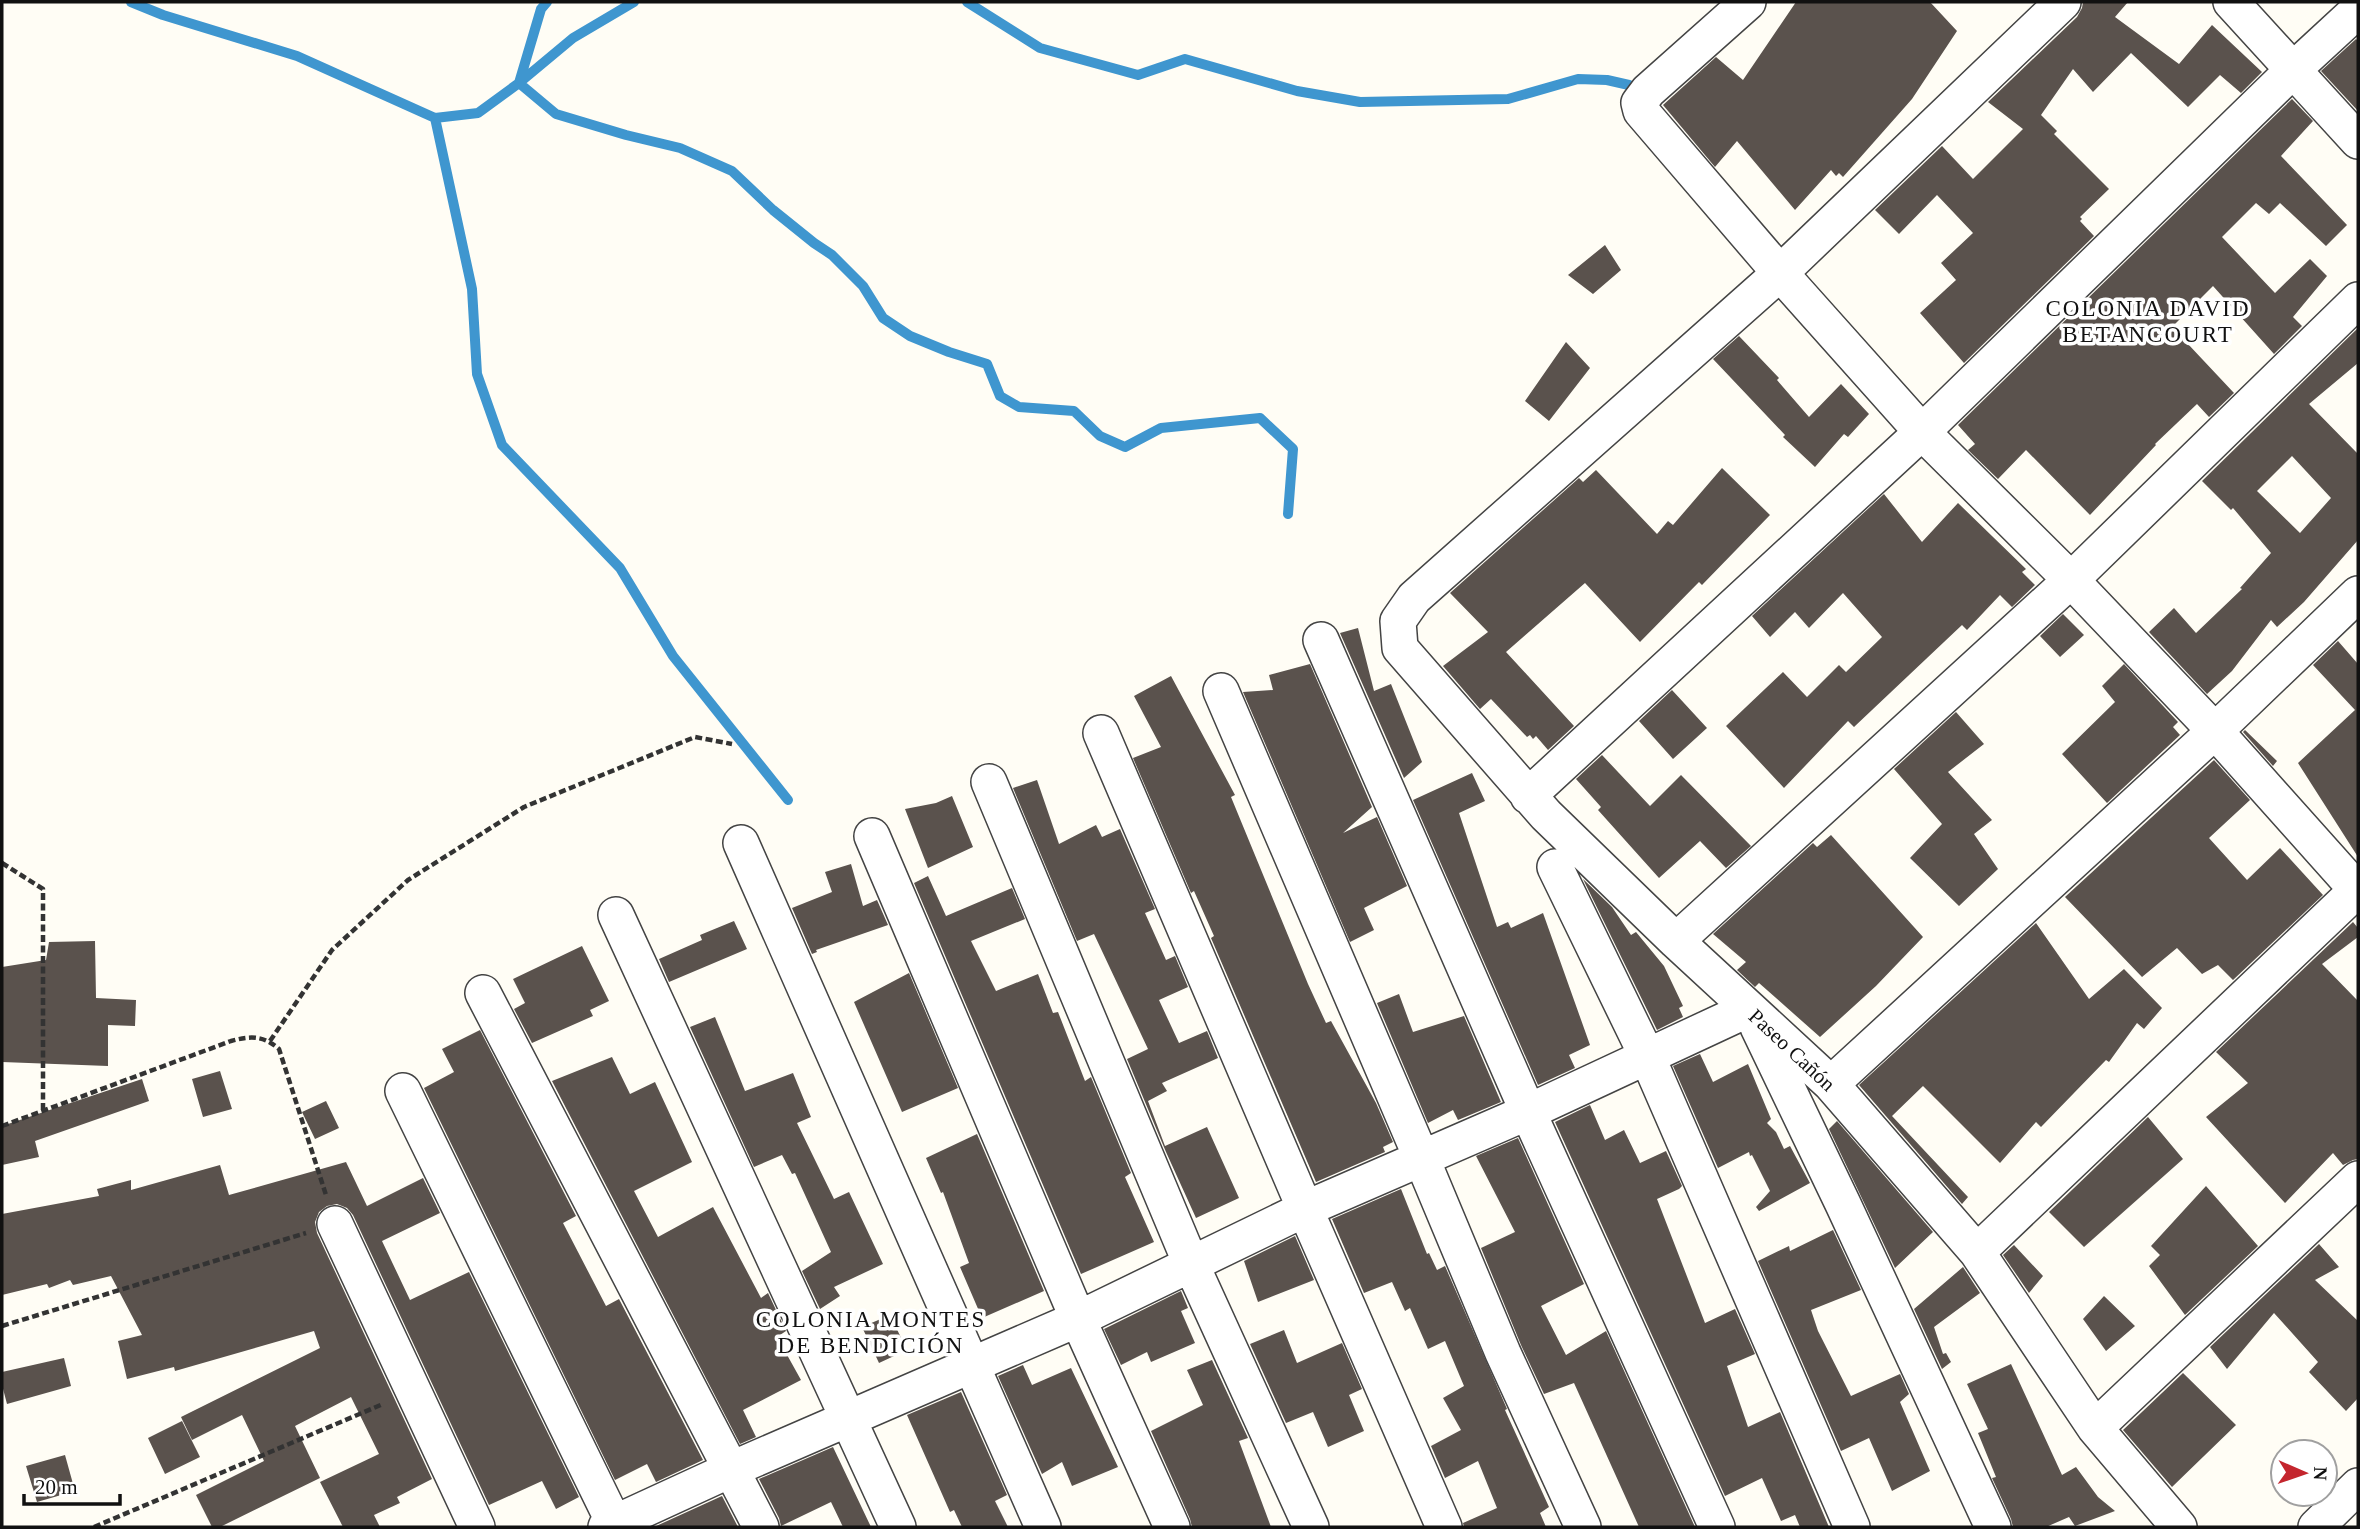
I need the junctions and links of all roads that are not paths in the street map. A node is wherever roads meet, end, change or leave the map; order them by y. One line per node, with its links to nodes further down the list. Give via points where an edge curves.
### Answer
1 (1748, 2): 7 (street, via 1639,103 1647,120)
2 (2063, 2): 7 (street)
3 (2231, 2): 5 (street)
4 (2358, 9): 5 (street)
5 (2293, 70): 6 (street); 9 (street)
6 (2358, 141)
7 (1780, 272): 9 (street); 17 (street, Paseo Cañón, via 1414,598 1398,621 1401,648)
8 (2358, 300): 10 (street)
9 (1922, 432): 10 (street); 17 (street)
10 (2071, 580): 14 (street); 23 (street)
11 (2358, 594): 14 (street)
12 (1321, 640): 29 (street)
13 (1221, 691): 30 (street)
14 (2215, 731): 21 (street); 27 (street)
15 (1101, 733): 32 (street)
16 (989, 782): 35 (street)
17 (1528, 796): 23 (street, Paseo Cañón)
18 (872, 836): 36 (street)
19 (741, 843): 37 (street)
20 (1555, 867): 26 (street)
21 (2358, 890): 34 (street)
22 (616, 915): 38 (street)
23 (1676, 941): 25 (street, Paseo Cañón)
24 (483, 993): 40 (street)
25 (1749, 1009): 26 (street); 27 (street, Paseo Cañón); 53 (street)
26 (1647, 1056): 29 (street); 52 (street)
27 (1831, 1084): 34 (street, Paseo Cañón)
28 (403, 1091): 42 (street)
29 (1528, 1112): 30 (street); 51 (street)
30 (1421, 1157): 32 (street); 50 (street)
31 (2358, 1180): 39 (street)
32 (1305, 1209): 35 (street); 49 (street)
33 (335, 1224): 43 (street)
34 (1977, 1252): 39 (street, Paseo Cañón)
35 (1191, 1264): 36 (street); 48 (street)
36 (1078, 1319): 37 (street); 47 (street)
37 (971, 1364): 38 (street); 46 (street)
38 (848, 1418): 40 (street); 45 (street)
39 (2095, 1428): 54 (street, Paseo Cañón)
40 (732, 1469): 42 (street); 44 (street)
41 (2358, 1486): 55 (street)
42 (612, 1526)
43 (477, 1527)
44 (761, 1527)
45 (898, 1527)
46 (1043, 1527)
47 (1172, 1527)
48 (1311, 1527)
49 (1444, 1527)
50 (1583, 1527)
51 (1717, 1527)
52 (1852, 1527)
53 (1993, 1527)
54 (2179, 1527)
55 (2316, 1527)

